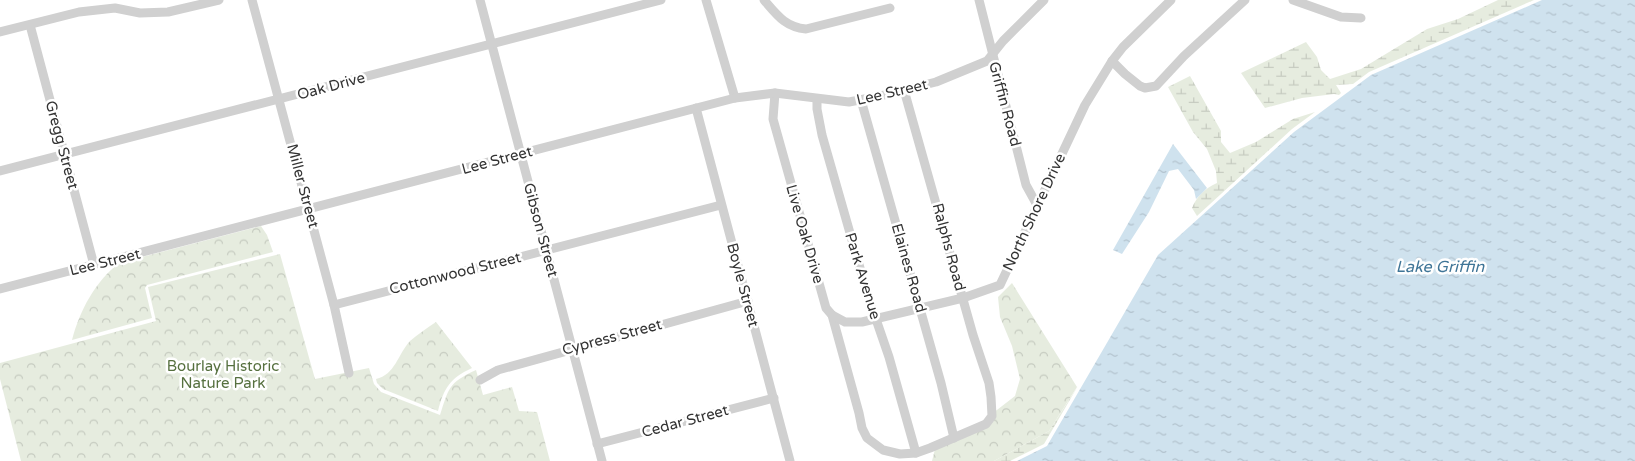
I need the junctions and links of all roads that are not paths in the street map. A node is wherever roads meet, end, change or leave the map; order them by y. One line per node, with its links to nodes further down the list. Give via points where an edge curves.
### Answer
1 (219, 0): 15 (street, via 152,14 100,9)
2 (252, 0): 24 (street, Miller Street)
3 (480, 0): 17 (street, Gibson Street)
4 (661, 0): 17 (street, Oak Drive)
5 (706, 0): 22 (street)
6 (764, 0): 13 (street, via 784,23 806,29)
7 (979, 0): 18 (street, Griffin Road)
8 (1044, 0): 18 (street, Lee Street)
9 (1171, 0): 19 (street, North Shore Drive)
10 (1246, 0): 19 (street, via 1156,86 1140,86)
11 (1293, 0): 12 (street)
12 (1319, 4): 14 (street, via 1342,17)
13 (890, 8)
14 (1361, 18)
15 (30, 25): 16 (street); 27 (street, Gregg Street)
16 (0, 32)
17 (492, 44): 24 (street, Oak Drive); 28 (street, Gibson Street)
18 (992, 54): 20 (street, Lee Street, via 986,61 956,75); 31 (street, Griffin Road, via 1026,185)
19 (1112, 60): 31 (street, North Shore Drive, via 1085,105)
20 (904, 90): 25 (street, Lee Street); 36 (street, Ralphs Road)
21 (775, 93): 22 (street, Lee Street); 23 (street, Lee Street); 40 (street, Live Oak Drive, via 774,119 826,308)
22 (735, 98): 26 (street, Lee Street)
23 (817, 99): 25 (street, Lee Street); 41 (street, Park Avenue, via 822,134)
24 (280, 100): 27 (street, Oak Drive); 32 (street, Miller Street)
25 (861, 100): 39 (street, Elaines Road)
26 (696, 108): 28 (street, Lee Street); 30 (street, Boyle Street)
27 (64, 154): 29 (street, Oak Drive); 34 (street, Gregg Street)
28 (521, 154): 32 (street, Lee Street); 33 (street, Gibson Street)
29 (0, 171)
30 (721, 205): 33 (street, Cottonwood Street); 37 (street, Boyle Street)
31 (1038, 205): 36 (street, North Shore Drive, via 1000,285)
32 (309, 210): 34 (street, Lee Street); 38 (street, Miller Street)
33 (547, 251): 38 (street, Cottonwood Street); 42 (street, Gibson Street)
34 (94, 265): 35 (street, Lee Street)
35 (0, 289)
36 (963, 298): 39 (street, North Shore Drive); 46 (street, Ralphs Road, via 989,383 992,416 986,424)
37 (748, 301): 42 (street, Cypress Street); 45 (street, Boyle Street)
38 (334, 305): 43 (street, Miller Street)
39 (920, 308): 41 (street, North Shore Drive); 46 (street, Elaines Road)
40 (832, 315): 41 (street, North Shore Drive, via 853,323); 48 (street, Live Oak Drive, via 867,438 891,453)
41 (876, 319): 48 (street, Park Avenue)
42 (572, 348): 44 (street, Cypress Street, via 498,370); 47 (street, Gibson Street)
43 (349, 373)
44 (480, 380)
45 (774, 398): 47 (street, Cedar Street); 50 (street, Boyle Street)
46 (954, 438): 48 (street)
47 (597, 444): 49 (street, Gibson Street)
48 (916, 453)
49 (602, 461)
50 (790, 461)

